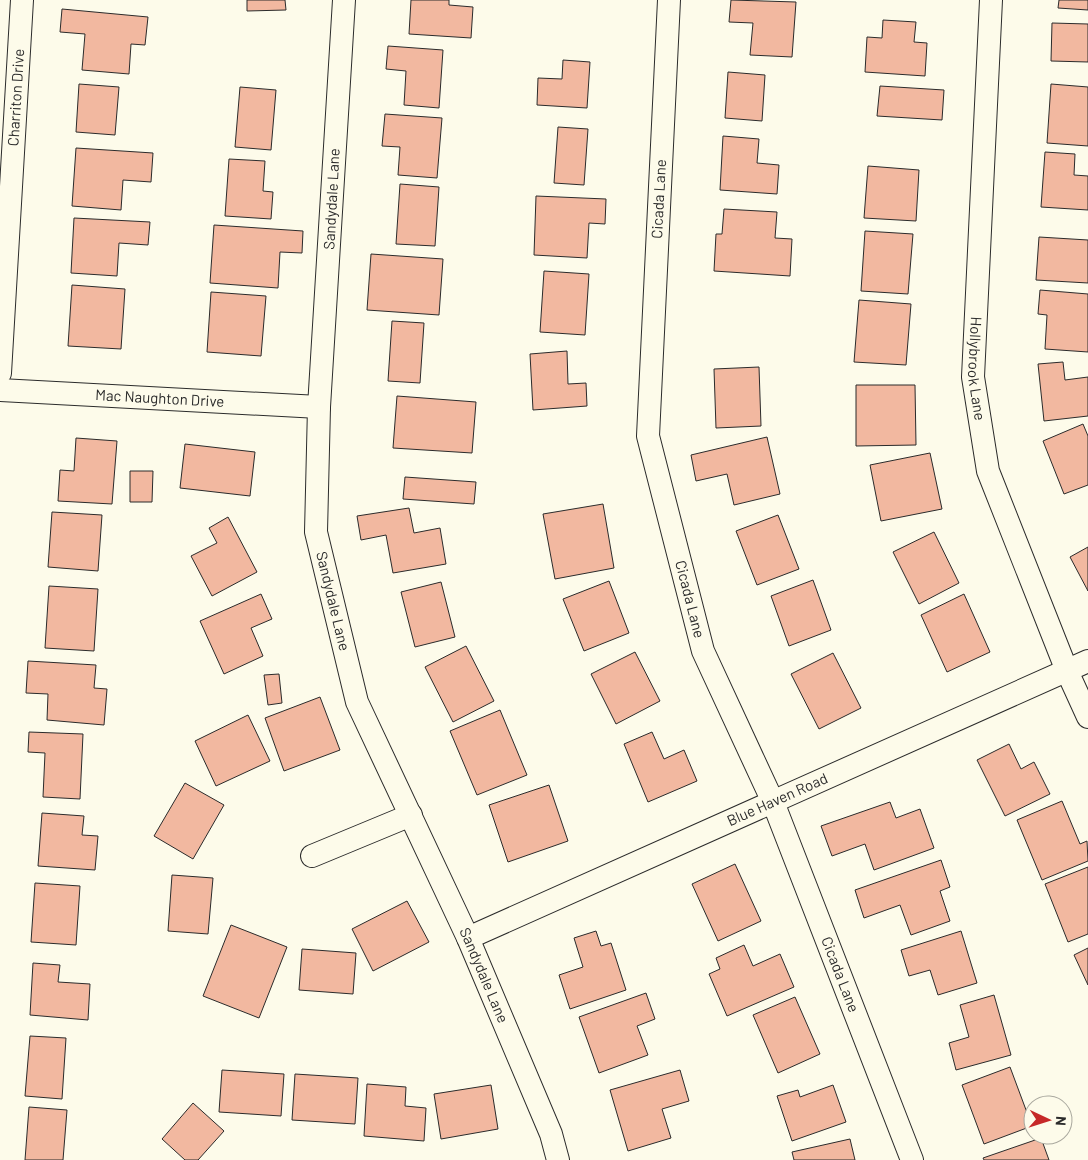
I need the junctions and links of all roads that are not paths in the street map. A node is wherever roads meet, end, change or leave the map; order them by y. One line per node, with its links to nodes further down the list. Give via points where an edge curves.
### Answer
1 (22, 0): 5 (street, Charriton Drive)
2 (344, 0): 7 (street, Sandydale Lane)
3 (669, 0): 11 (street, Cicada Lane, via 648,436 703,651)
4 (991, 0): 9 (street, Hollybrook Lane, via 973,377 988,471)
5 (0, 373)
6 (0, 390): 7 (street, Mac Naughton Drive)
7 (319, 407): 12 (street, Sandydale Lane, via 316,532 357,702)
8 (1088, 661): 9 (street, Blue Haven Road)
9 (1067, 671): 10 (street, Hollybrook Lane); 11 (street, Blue Haven Road)
10 (1088, 717)
11 (773, 802): 14 (street, Blue Haven Road); 16 (street, Cicada Lane)
12 (411, 815): 13 (street); 14 (street, Sandydale Lane)
13 (312, 856)
14 (468, 938): 15 (street, Sandydale Lane, via 551,1134)
15 (558, 1160)
16 (912, 1160)

